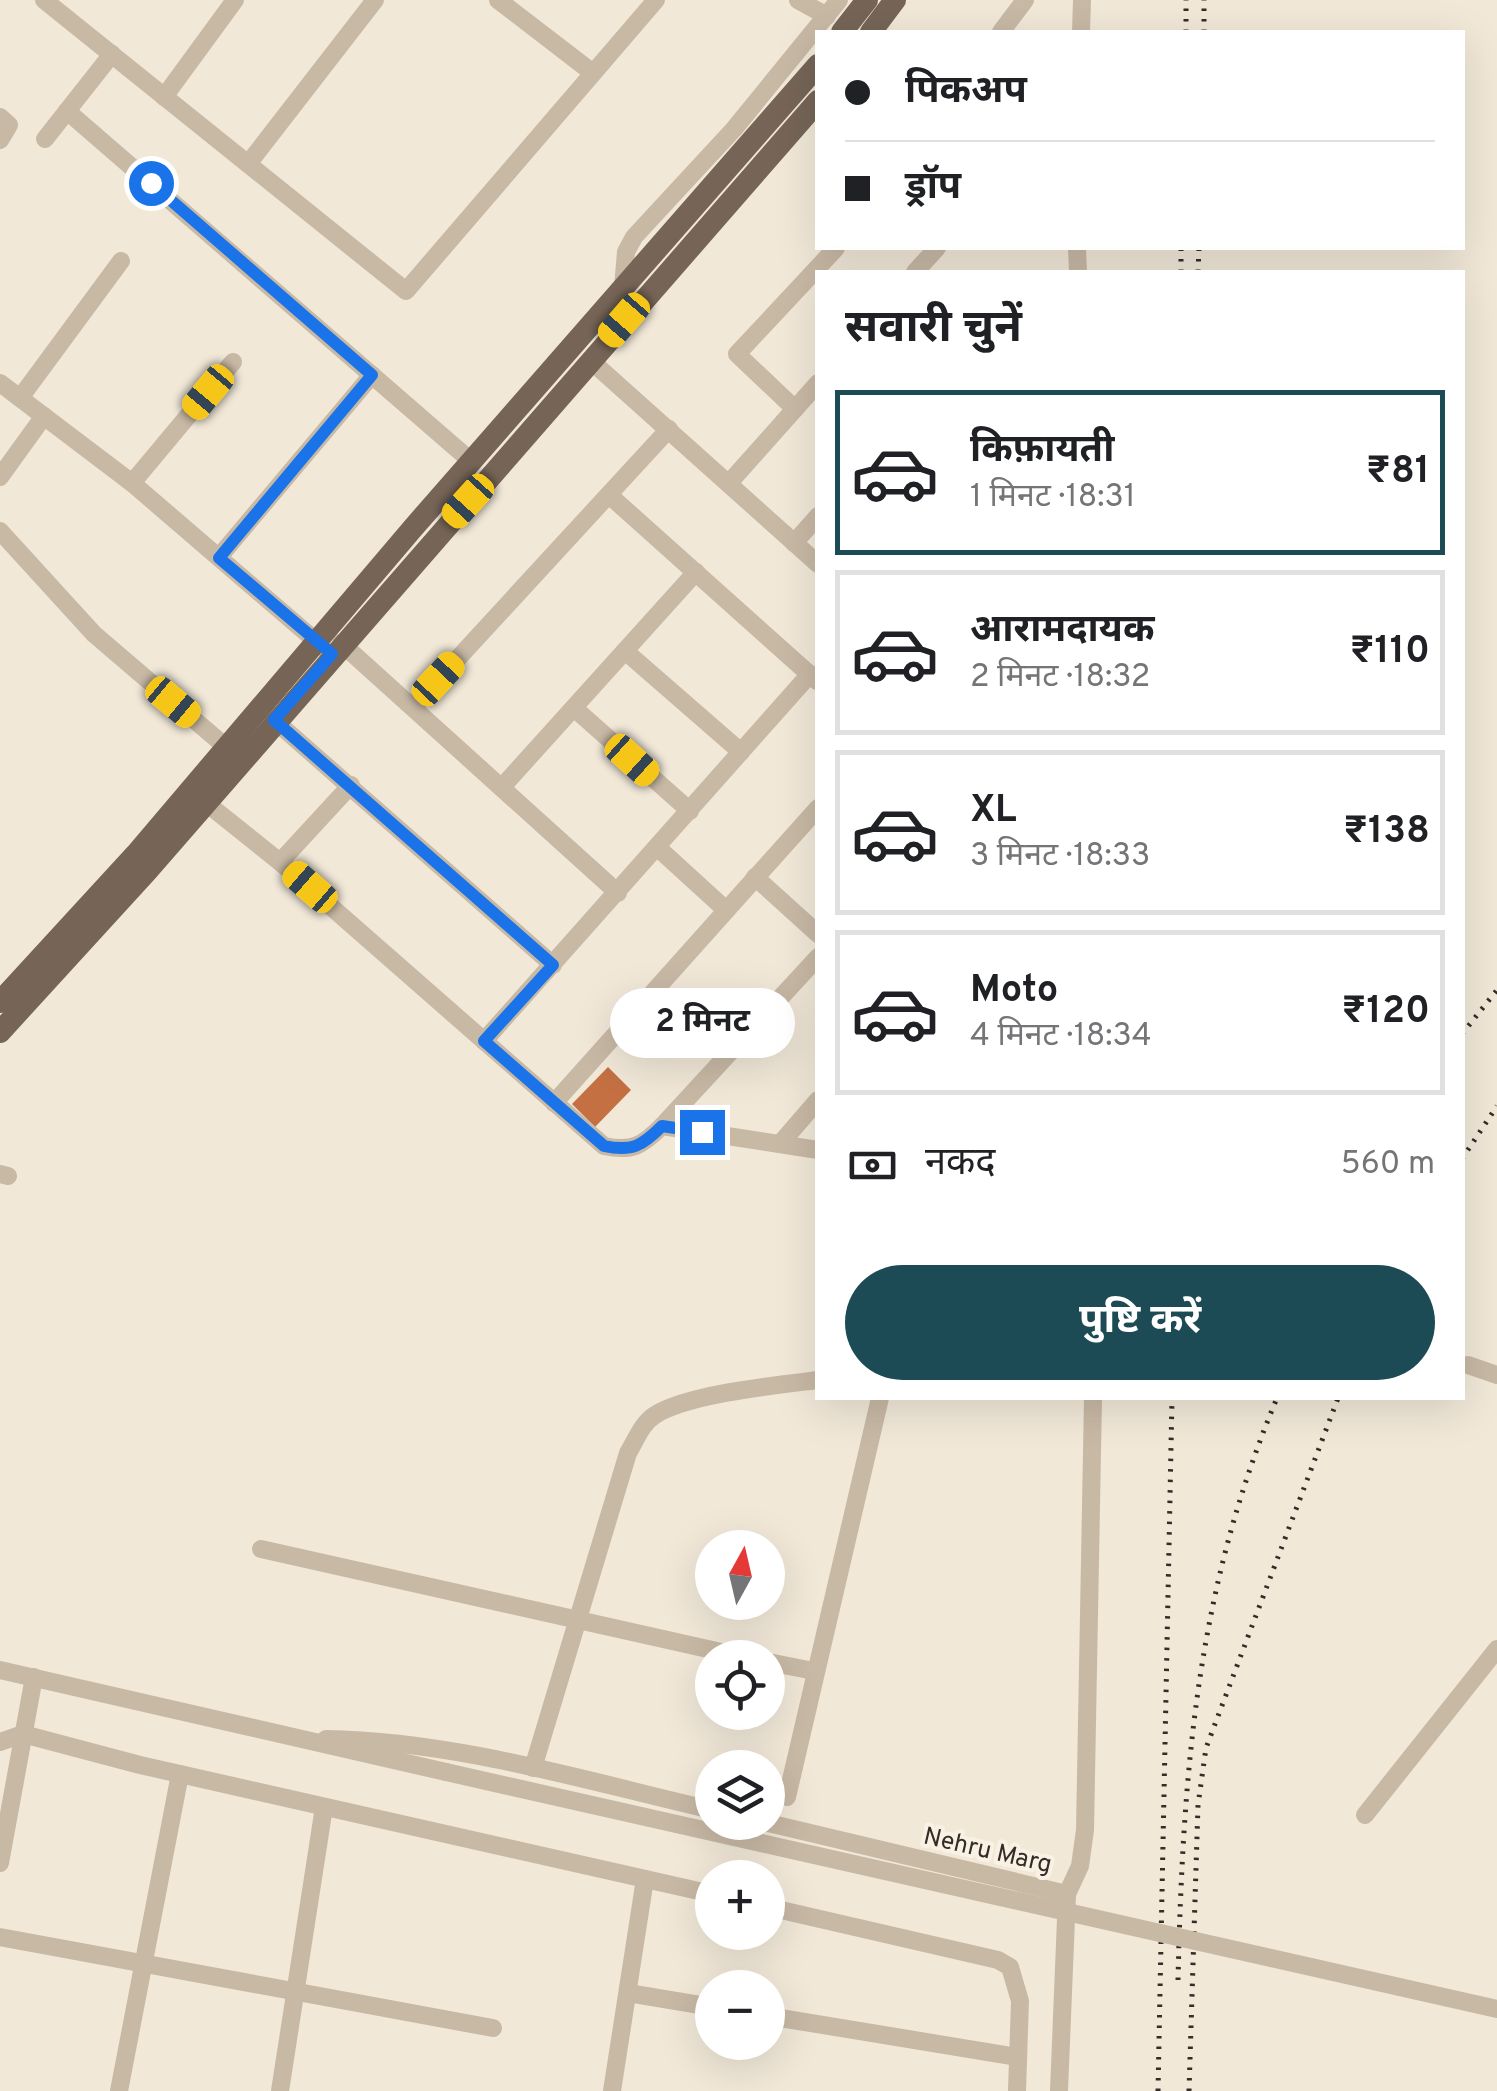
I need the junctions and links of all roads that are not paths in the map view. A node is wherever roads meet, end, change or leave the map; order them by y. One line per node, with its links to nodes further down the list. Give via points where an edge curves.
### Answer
1 (44, 0): 17 (street)
2 (235, 0): 20 (street)
3 (374, 0): 26 (street)
4 (498, 0): 19 (street)
5 (656, 0): 19 (street)
6 (798, 0): 12 (street)
7 (839, 0): 12 (street)
8 (867, 0): 12 (main road)
9 (895, 0): 13 (main road)
10 (1025, 0): 14 (street)
11 (1082, 0): 15 (street)
12 (835, 24)
13 (872, 30)
14 (1002, 30)
15 (1081, 30)
16 (815, 45): 34 (street, via 634,238)
17 (112, 54): 20 (street); 22 (street)
18 (815, 69): 29 (main road)
19 (593, 73): 26 (street, via 406,291)
20 (164, 97): 26 (street)
21 (815, 104): 29 (main road)
22 (68, 111): 25 (street); 37 (street)
23 (0, 117): 24 (street, via 9,124)
24 (0, 140)
25 (46, 140)
26 (248, 164)
27 (834, 250): 31 (street)
28 (935, 250): 33 (street)
29 (663, 260): 34 (main road); 35 (main road)
30 (121, 262): 40 (street)
31 (815, 270)
32 (815, 270): 41 (street, via 737,354)
33 (917, 270)
34 (623, 287): 44 (main road)
35 (590, 360): 43 (street); 55 (main road)
36 (233, 362): 46 (street)
37 (372, 375): 44 (street); 52 (street)
38 (0, 382): 40 (street)
39 (815, 386): 41 (street)
40 (20, 398): 42 (street)
41 (794, 409): 47 (street)
42 (44, 416): 45 (street); 46 (street)
43 (670, 429): 47 (street); 48 (street)
44 (471, 461): 55 (main road)
45 (0, 477)
46 (132, 482): 52 (street)
47 (729, 484): 51 (street)
48 (609, 495): 54 (street); 58 (street)
49 (815, 519): 51 (street)
50 (0, 532): 61 (street, via 94,634)
51 (794, 543): 53 (street)
52 (219, 558): 55 (street)
53 (815, 561)
54 (696, 572): 56 (street); 57 (street)
55 (330, 646): 58 (street); 60 (main road); 61 (main road)
56 (626, 651): 59 (street); 62 (street)
57 (814, 677): 62 (street)
58 (414, 706): 64 (street)
59 (574, 708): 64 (street); 67 (street)
60 (274, 720): 63 (street); 65 (main road)
61 (226, 746): 76 (main road)
62 (741, 752): 67 (street)
63 (351, 785): 69 (street); 75 (street)
64 (502, 786): 71 (street)
65 (205, 802): 69 (street); 76 (main road)
66 (815, 811): 70 (street)
67 (690, 812): 68 (street)
68 (658, 848): 71 (street); 72 (street)
69 (280, 862): 78 (street)
70 (756, 877): 72 (street); 73 (street)
71 (618, 893): 75 (street)
72 (726, 910): 79 (street)
73 (815, 931)
74 (815, 960): 81 (street)
75 (553, 965): 78 (street)
76 (10, 1001): 77 (main road)
77 (0, 1032)
78 (484, 1041): 79 (street)
79 (554, 1103): 81 (street, via 604,1146 626,1151 642,1146)
80 (815, 1103): 82 (street)
81 (662, 1126): 82 (street)
82 (780, 1144): 83 (street)
83 (815, 1150)
84 (1468, 1365): 85 (street)
85 (1497, 1375)
86 (815, 1380): 90 (street, via 674,1408 644,1426 628,1453)
87 (880, 1400): 95 (street)
88 (1094, 1400): 110 (street, via 1086,1830)
89 (261, 1548): 90 (street)
90 (575, 1622): 91 (street); 100 (street)
91 (695, 1647)
92 (1497, 1649): 105 (street)
93 (785, 1665): 95 (street)
94 (0, 1670): 96 (street)
95 (814, 1671): 102 (street)
96 (34, 1677): 97 (street); 98 (street)
97 (23, 1734): 99 (street); 101 (street); 107 (street)
98 (290, 1738): 100 (street, via 363,1739); 117 (street, bridge)
99 (0, 1742)
100 (533, 1768): 103 (street)
101 (180, 1774): 104 (street); 113 (street)
102 (788, 1796)
103 (695, 1806)
104 (324, 1807): 108 (street); 114 (street)
105 (1365, 1815)
106 (785, 1827): 110 (street, Nehru Marg)
107 (0, 1863)
108 (644, 1878): 109 (street); 115 (street)
109 (695, 1890)
110 (1067, 1894): 125 (street, Nehru Marg)
111 (785, 1911): 120 (street, via 998,1960 1010,1968 1020,2000)
112 (0, 1937): 113 (street)
113 (142, 1966): 114 (street); 121 (street)
114 (295, 1990): 119 (street); 122 (street)
115 (628, 1993): 116 (street); 123 (street)
116 (695, 2004)
117 (1497, 2009)
118 (785, 2019): 120 (street)
119 (493, 2028)
120 (1018, 2057): 124 (street)
121 (119, 2091)
122 (280, 2091)
123 (612, 2091)
124 (1016, 2091)
125 (1059, 2091)

